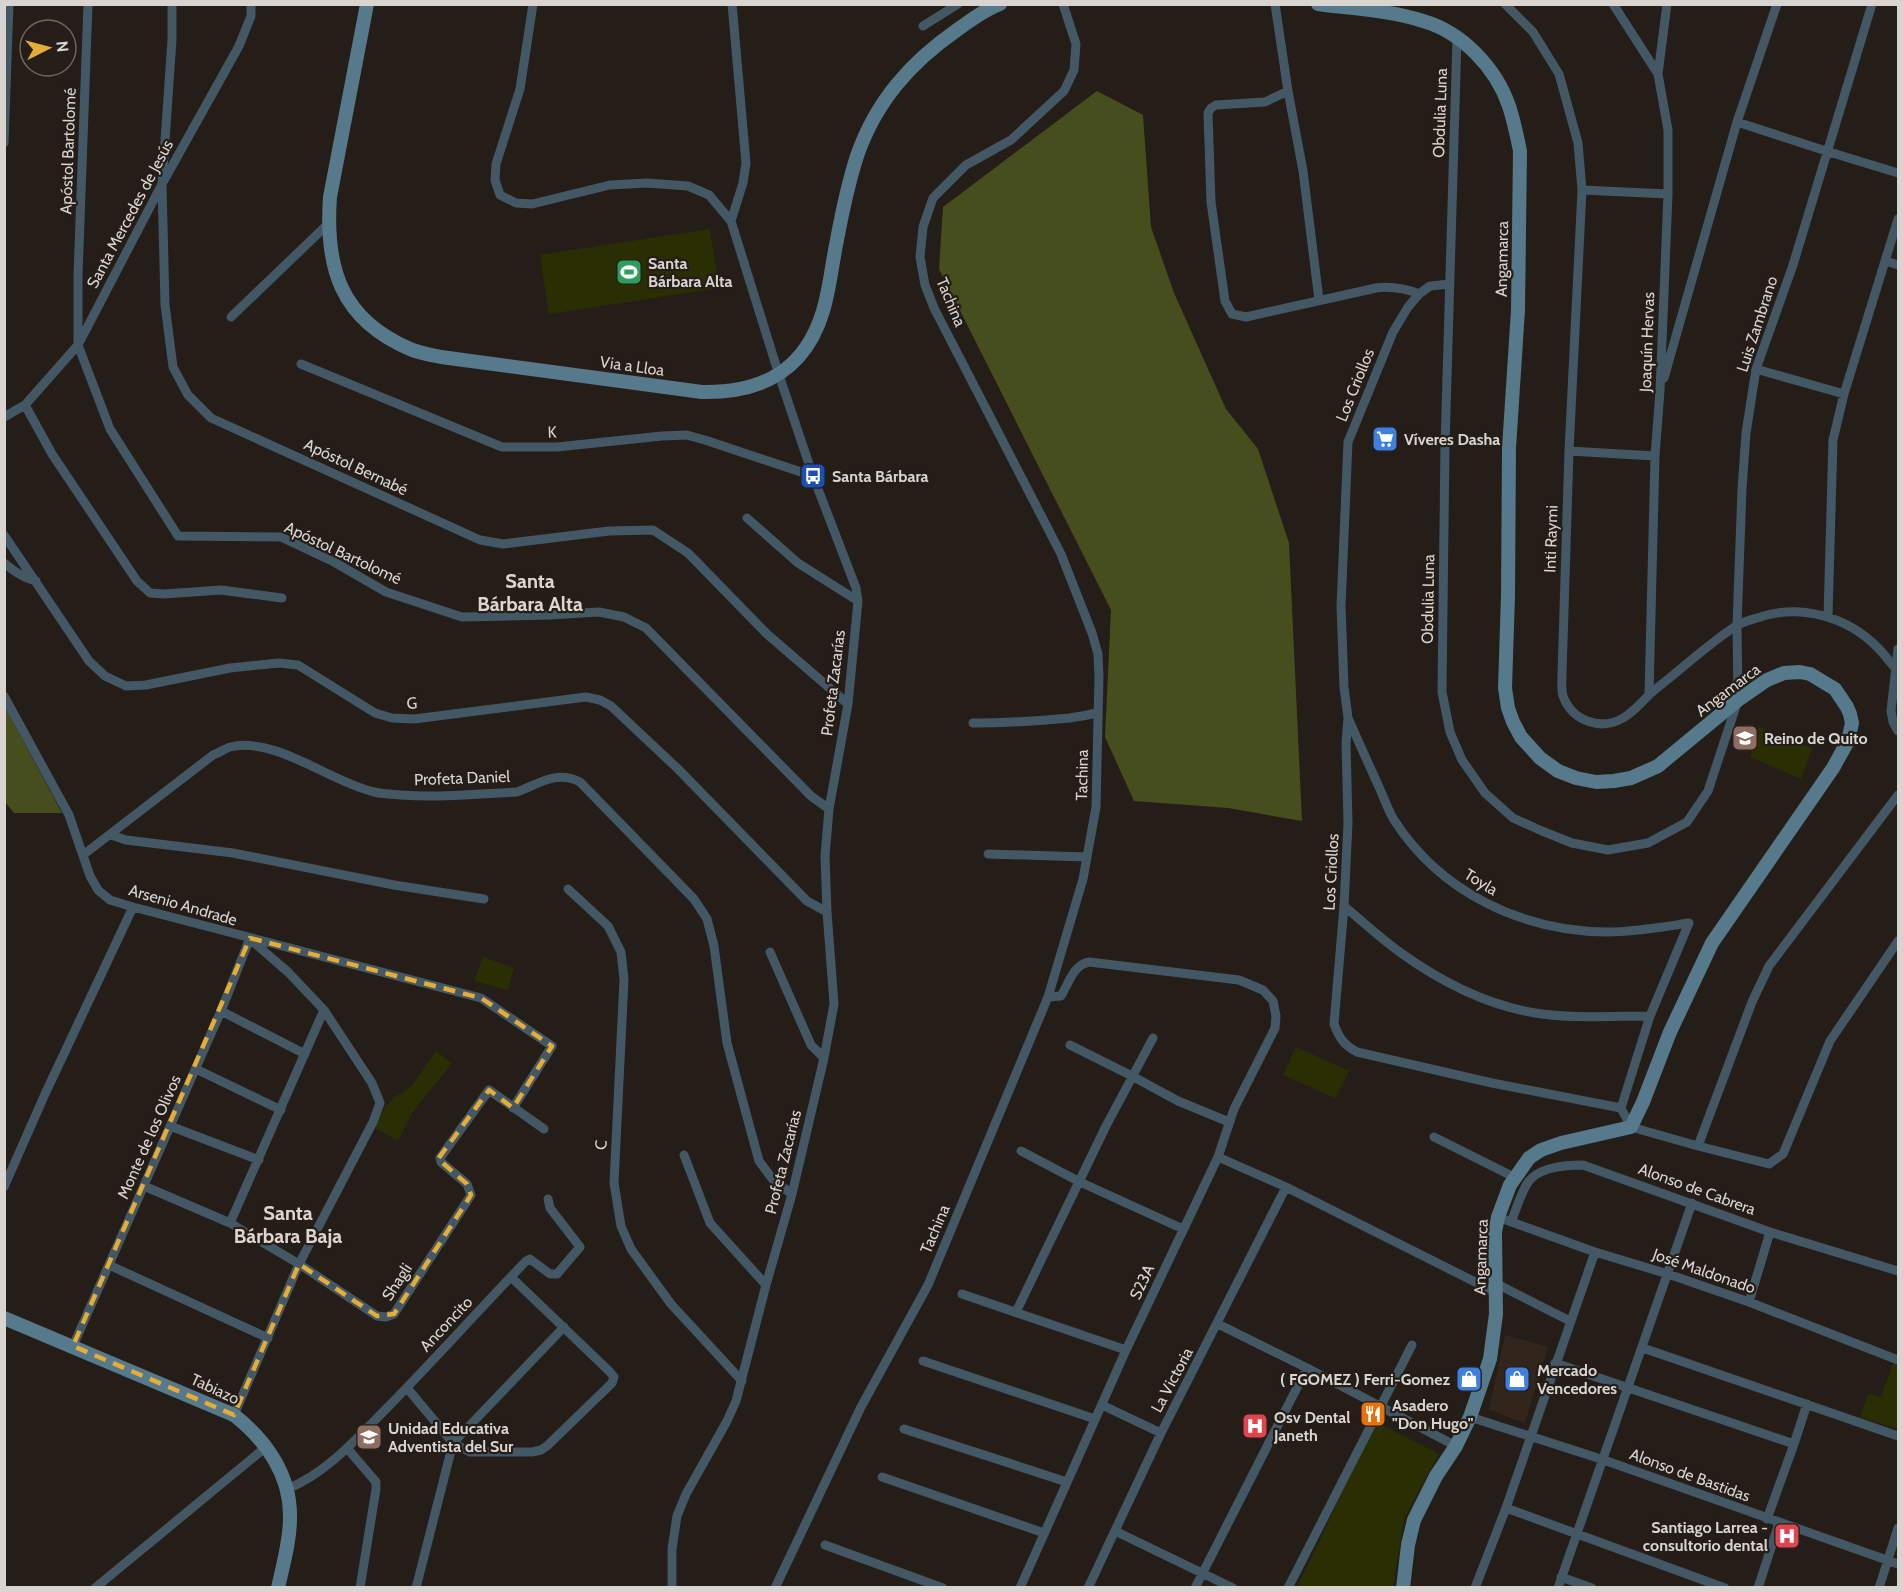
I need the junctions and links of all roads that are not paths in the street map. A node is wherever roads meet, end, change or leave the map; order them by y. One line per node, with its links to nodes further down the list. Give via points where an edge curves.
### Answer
1 (9, 4): 24 (street)
2 (88, 4): 39 (street, Apóstol Bartolomé)
3 (172, 4): 27 (street, Apóstol Bernabé)
4 (251, 4): 27 (street, Santa Mercedes de Jesús, via 239,46)
5 (367, 4): 32 (street, Via a Lloa)
6 (533, 4): 31 (street, Profeta Zacarías, via 520,89 496,164 495,180 500,195 516,203 532,204 610,185 688,186 710,195)
7 (732, 4): 31 (street, via 746,163)
8 (958, 4): 19 (street)
9 (1000, 4): 42 (street, Via a Lloa, via 952,33 911,66 880,108 857,156 823,310 799,357)
10 (1063, 4): 64 (street, Tachina, via 1076,44 1074,70 1064,91 1011,140 966,165 933,198 923,227 920,257 934,308 1065,564 1092,633 1098,654)
11 (1275, 4): 22 (street)
12 (1318, 4): 18 (street)
13 (1504, 4): 28 (street, Inti Raymi, via 1533,32 1559,74 1578,143)
14 (1614, 4): 21 (street, Joaquín Hervas)
15 (1668, 4): 21 (street)
16 (1777, 4): 23 (street)
17 (1872, 4): 25 (street, Luis Zambrano)
18 (1372, 8): 20 (street, Angamarca, via 1425,21)
19 (923, 26)
20 (1457, 38): 35 (street, Obdulia Luna); 62 (street, Angamarca, via 1498,83 1508,104 1520,151 1505,688 1513,722 1540,758 1558,771 1586,780 1614,782 1658,766)
21 (1658, 74): 29 (street, Joaquín Hervas, via 1668,130)
22 (1288, 91): 37 (street, via 1303,171); 37 (street, via 1265,102 1216,105 1208,113 1211,202 1225,301 1232,314 1246,317)
23 (1737, 122): 25 (street); 43 (street)
24 (4, 143)
25 (1826, 151): 26 (street); 41 (street, Luis Zambrano, via 1793,265)
26 (1899, 173)
27 (162, 184): 39 (street, Santa Mercedes de Jesús); 63 (street, Apóstol Bernabé, via 165,304 173,367 188,395 211,418 480,540 503,544 609,531 653,530 688,553 767,634)
28 (1582, 190): 29 (street); 47 (street, Inti Raymi)
29 (1668, 194): 43 (street, Joaquín Hervas)
30 (1899, 219): 33 (street)
31 (731, 221): 42 (street, Profeta Zacarías)
32 (328, 224): 38 (street); 42 (street, Via a Lloa, via 332,261 347,300 386,337 412,350 702,392 744,388)
33 (1886, 261): 34 (street); 44 (street)
34 (1899, 265)
35 (1450, 284): 36 (street, via 1430,286); 62 (street, Obdulia Luna, via 1442,692 1450,732 1462,760 1485,793 1514,818 1542,831 1572,843 1608,850 1648,843 1687,822 1708,791)
36 (1419, 294): 37 (street, via 1391,286); 65 (street, Los Criollos, via 1393,332 1348,442 1341,606)
37 (1319, 300)
38 (231, 317)
39 (78, 345): 45 (street, Santa Mercedes de Jesús); 69 (street, Apóstol Bartolomé, via 110,429 178,536 281,537 387,592 462,617 599,612 624,617 646,628 811,796)
40 (301, 364): 49 (street, K, via 502,447 557,447 687,435)
41 (1755, 369): 44 (street); 57 (street, Luis Zambrano, via 1746,433)
42 (779, 375): 49 (street, Profeta Zacarías)
43 (1660, 392): 48 (street, Joaquín Hervas)
44 (1844, 394): 56 (street, via 1833,440)
45 (26, 405): 46 (street, Santa Mercedes de Jesús); 54 (street, via 52,454 137,581 150,593 221,590)
46 (4, 417)
47 (1569, 451): 48 (street); 60 (street, Inti Raymi, via 1563,695 1572,711 1585,721 1602,724 1622,719)
48 (1654, 456): 60 (street, Joaquín Hervas)
49 (813, 476): 55 (street, Profeta Zacarías)
50 (747, 518): 55 (street, via 798,563)
51 (4, 534): 53 (street, G)
52 (4, 563): 53 (street)
53 (36, 581): 78 (street, G, via 89,661 105,676 126,686 279,663 298,664 375,713 393,718 414,719 586,697 600,699 678,769 807,901)
54 (282, 598)
55 (858, 601): 63 (street, Profeta Zacarías)
56 (1828, 616): 57 (street, Inti Raymi, via 1788,611); 59 (street, Inti Raymi, via 1877,647)
57 (1737, 625): 60 (street, Inti Raymi); 62 (street, Luis Zambrano)
58 (1899, 649): 59 (street)
59 (1896, 669): 67 (street, via 1891,711)
60 (1649, 694)
61 (4, 696): 72 (street, Arsenio Andrade, via 69,815)
62 (1738, 700): 97 (street, Angamarca, via 1779,674 1810,674 1842,699 1850,714 1851,733 1833,768 1712,943)
63 (848, 704): 69 (street, Profeta Zacarías)
64 (1098, 712): 66 (street, via 1048,721); 73 (street, Tachina, via 1096,807)
65 (1348, 718): 76 (street, Los Criollos); 85 (street, Toyla, via 1393,819 1410,843 1432,867 1489,906 1525,921 1565,929 1608,932 1689,923)
66 (974, 723)
67 (1899, 731)
68 (1899, 795): 100 (street, via 1769,966)
69 (829, 809): 78 (street, Profeta Zacarías, via 825,856)
70 (111, 834): 72 (street, Profeta Daniel); 75 (street, via 126,840 233,853); 110 (street, Profeta Daniel, via 213,755 229,747 262,747 374,792 429,797 517,792 538,782 569,776 580,782 694,899 707,919 727,1043 759,1161 774,1181)
71 (988, 854): 73 (street)
72 (83, 855): 77 (street, Arsenio Andrade, via 98,890 110,900)
73 (1087, 857): 82 (street, Tachina)
74 (568, 889): 142 (street, C, via 608,926 621,952 624,980 614,1183 621,1226 631,1249 671,1304)
75 (484, 899)
76 (1344, 906): 85 (street, via 1433,974 1501,1004 1535,1013); 93 (street, Los Criollos, via 1334,1024 1346,1046 1357,1052 1492,1083)
77 (133, 907): 79 (street, Arsenio Andrade); 108 (street)
78 (827, 912): 89 (street, Profeta Zacarías, via 834,1004)
79 (249, 938): 83 (street, Arsenio Andrade); 84 (street, Monte de los Olivos); 92 (street, via 481,998 552,1046)
80 (1899, 941): 100 (street, via 1830,1041 1783,1154 1768,1164)
81 (770, 952): 89 (street, via 811,1045)
82 (1048, 997): 95 (street, S23A, via 1061,996 1077,967 1089,962 1239,980 1263,990 1273,1001 1275,1028); 181 (street, Tachina, via 928,1285 861,1407)
83 (324, 1010): 88 (street); 119 (street, Arsenio Andrade, via 372,1083 380,1103)
84 (221, 1011): 88 (street); 90 (street, Monte de los Olivos)
85 (1650, 1016): 93 (street)
86 (1153, 1038): 91 (street)
87 (1070, 1045): 91 (street)
88 (305, 1054): 94 (street)
89 (824, 1058): 110 (street, Profeta Zacarías)
90 (196, 1069): 94 (street); 96 (street, Monte de los Olivos)
91 (1132, 1076): 95 (street); 106 (street)
92 (513, 1108): 98 (street, Shagli); 119 (street, Shagli, via 489,1090 441,1155 441,1162 467,1184 471,1195 394,1314 377,1316)
93 (1621, 1108): 97 (street)
94 (281, 1110): 104 (street)
95 (1229, 1122): 103 (street, S23A)
96 (170, 1126): 104 (street); 107 (street, Monte de los Olivos)
97 (1631, 1127): 100 (street); 105 (street, Angamarca, via 1541,1150)
98 (544, 1129)
99 (1434, 1137): 105 (street)
100 (1698, 1146)
101 (1022, 1151): 106 (street)
102 (684, 1155): 124 (street, via 710,1223)
103 (1218, 1157): 109 (street); 116 (street, S23A)
104 (259, 1160): 115 (street)
105 (1514, 1177): 113 (street, Angamarca)
106 (1080, 1182): 116 (street); 128 (street)
107 (144, 1186): 115 (street, Shagli); 120 (street, Monte de los Olivos)
108 (4, 1187)
109 (1287, 1188): 125 (street); 131 (street, La Victoria)
110 (792, 1194): 124 (street, Profeta Zacarías)
111 (548, 1199): 123 (street, Anconcito, via 550,1208 580,1247 557,1274 550,1274 530,1259)
112 (1692, 1203): 114 (street, Alonso de Cabrera, via 1583,1165 1562,1165 1529,1181); 117 (street, Alonso de Cabrera); 122 (street)
113 (1498, 1217): 114 (street, José Maldonado); 125 (street, Angamarca)
114 (1511, 1222): 118 (street, José Maldonado)
115 (230, 1223): 119 (street, Shagli)
116 (1183, 1229): 137 (street, S23A)
117 (1770, 1232): 121 (street, Alonso de Cabrera); 127 (street)
118 (1595, 1252): 122 (street, José Maldonado); 130 (street)
119 (299, 1264): 133 (street, Arsenio Andrade)
120 (109, 1265): 133 (street); 134 (street, Monte de los Olivos)
121 (1899, 1271)
122 (1668, 1274): 127 (street, José Maldonado); 136 (street)
123 (511, 1277): 132 (street); 143 (street, Anconcito)
124 (766, 1285): 142 (street, Profeta Zacarías)
125 (1497, 1289): 130 (street); 149 (street, Angamarca, via 1490,1359)
126 (962, 1294): 128 (street)
127 (1749, 1302): 138 (street, José Maldonado)
128 (1016, 1312): 137 (street)
129 (4, 1317): 134 (street, Tabiazo)
130 (1570, 1321): 140 (street)
131 (1218, 1324): 141 (street); 152 (street, La Victoria)
132 (564, 1327): 155 (street); 155 (street, via 614,1377 612,1383 540,1450 476,1453)
133 (268, 1338): 148 (street, Arsenio Andrade)
134 (73, 1346): 148 (street, Tabiazo)
135 (1412, 1346): 147 (street)
136 (1643, 1348): 144 (street); 145 (street)
137 (1126, 1350): 146 (street, S23A)
138 (1899, 1360)
139 (923, 1361): 150 (street)
140 (1555, 1363): 144 (street); 154 (street)
141 (1306, 1368): 147 (street); 174 (street)
142 (742, 1381): 180 (street, Profeta Zacarías, via 727,1421 677,1516)
143 (407, 1388): 155 (street); 159 (street, Anconcito)
144 (1628, 1388): 156 (street); 160 (street)
145 (1807, 1404): 153 (street); 156 (street)
146 (1101, 1405): 150 (street, S23A); 152 (street)
147 (1380, 1406): 157 (street); 187 (street)
148 (234, 1415): 158 (street, Tabiazo)
149 (1470, 1417): 154 (street, Alonso de Bastidas); 157 (street, Angamarca)
150 (1095, 1419): 162 (street, S23A)
151 (904, 1429): 162 (street)
152 (1161, 1433): 168 (street, La Victoria)
153 (1899, 1436)
154 (1529, 1437): 160 (street, Alonso de Bastidas); 164 (street)
155 (453, 1443): 179 (street)
156 (1794, 1444): 165 (street)
157 (1456, 1446): 188 (street, Angamarca, via 1414,1520)
158 (266, 1447): 163 (street, Tabiazo); 176 (street)
159 (347, 1448): 163 (street, Anconcito, via 304,1482); 178 (street, via 376,1482)
160 (1601, 1459): 165 (street, Alonso de Bastidas); 170 (street)
161 (882, 1478): 169 (street)
162 (1067, 1482): 169 (street, S23A)
163 (287, 1489): 177 (street, Tabiazo, via 290,1520)
164 (1506, 1508): 170 (street); 189 (street)
165 (1767, 1519): 166 (street, Alonso de Bastidas)
166 (1779, 1523): 172 (street, Alonso de Bastidas); 193 (street)
167 (1899, 1528): 172 (street)
168 (1115, 1531): 174 (street); 184 (street, La Victoria)
169 (1044, 1533): 183 (street, S23A)
170 (1577, 1533): 175 (street); 192 (street)
171 (825, 1545): 182 (street)
172 (1887, 1561): 173 (street, Alonso de Bastidas); 194 (street)
173 (1899, 1564)
174 (1202, 1573): 185 (street); 186 (street)
175 (1561, 1577): 190 (street); 191 (street)
176 (96, 1587)
177 (278, 1587)
178 (360, 1587)
179 (416, 1587)
180 (672, 1587)
181 (775, 1587)
182 (943, 1587)
183 (1020, 1587)
184 (1088, 1587)
185 (1195, 1587)
186 (1233, 1587)
187 (1288, 1587)
188 (1403, 1587)
189 (1475, 1587)
190 (1558, 1587)
191 (1592, 1587)
192 (1725, 1587)
193 (1758, 1587)
194 (1879, 1587)

